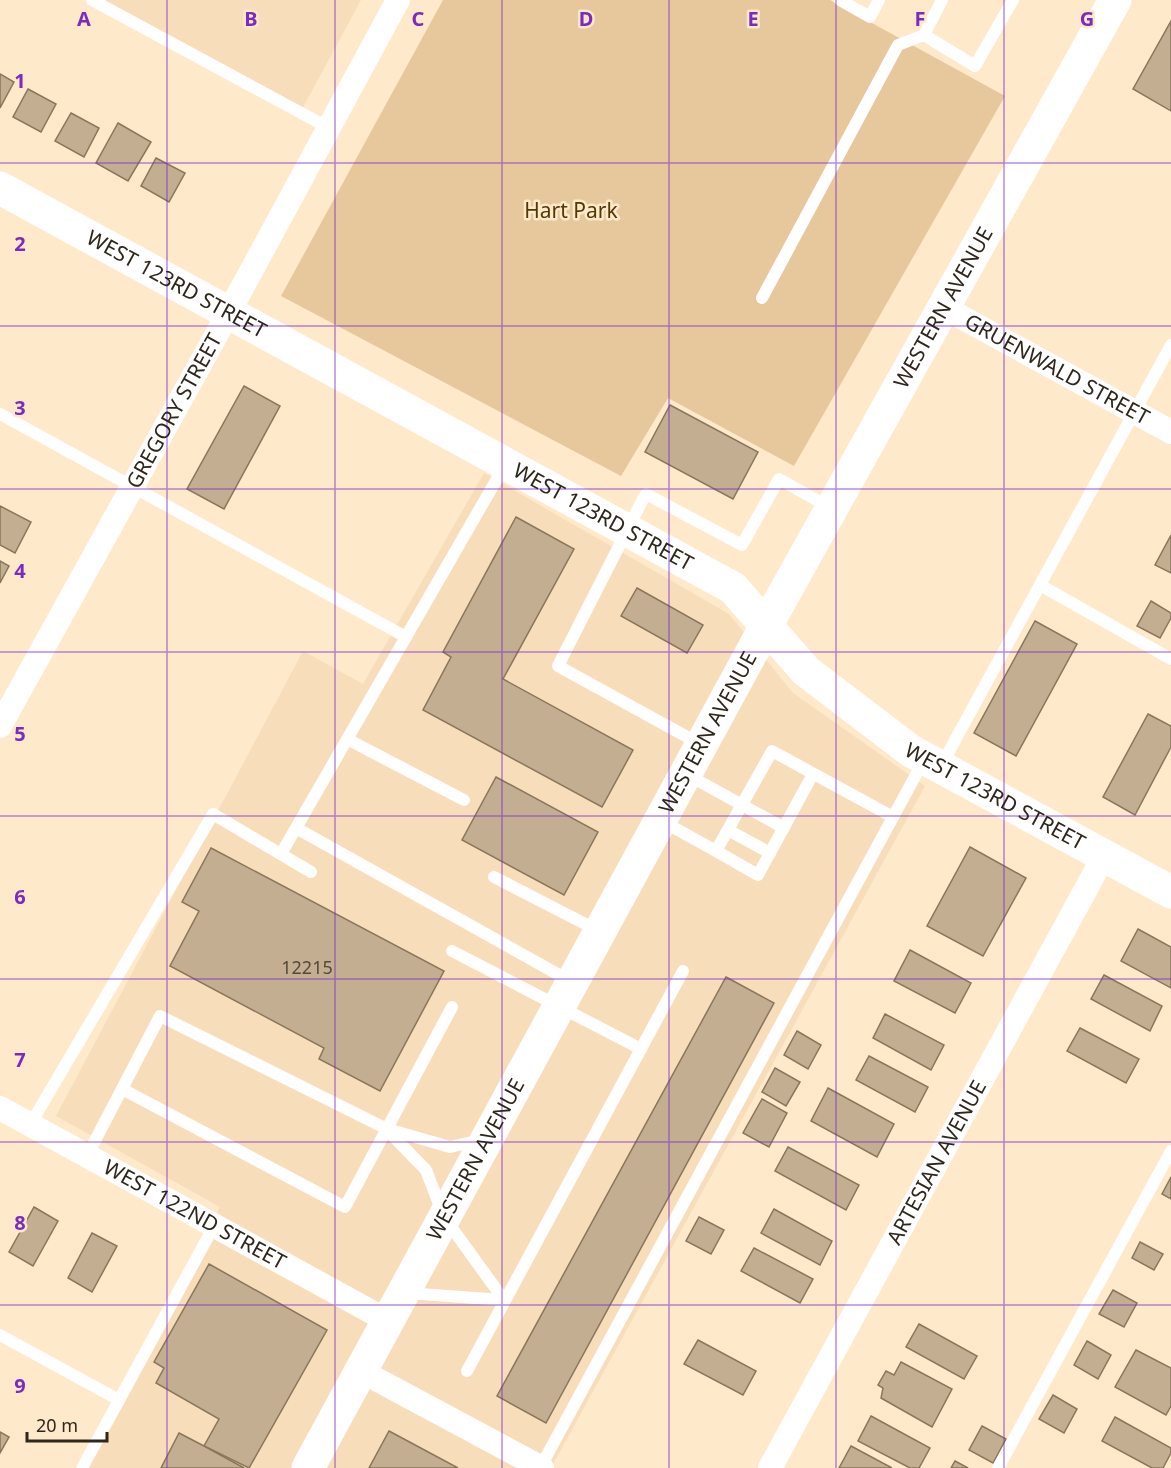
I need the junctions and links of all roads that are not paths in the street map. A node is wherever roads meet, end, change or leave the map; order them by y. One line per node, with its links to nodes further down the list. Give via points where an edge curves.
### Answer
1 (92, 0): 9 (lane)
2 (398, 0): 9 (street, GREGORY STREET)
3 (840, 0): 4 (lane, via 870,17)
4 (879, 0)
5 (942, 0): 8 (lane)
6 (1013, 0): 8 (lane, via 975,66)
7 (1115, 0): 12 (main road, WESTERN AVENUE)
8 (924, 35): 11 (lane, via 898,45)
9 (329, 128): 13 (street, GREGORY STREET)
10 (0, 188): 13 (main road, WEST 123RD STREET)
11 (762, 298)
12 (943, 307): 15 (street, GRUENWALD STREET); 20 (main road, WESTERN AVENUE)
13 (229, 312): 18 (main road, WEST 123RD STREET); 19 (street, GREGORY STREET)
14 (1171, 345): 15 (lane)
15 (1134, 412): 17 (street, GRUENWALD STREET); 22 (lane)
16 (0, 414): 19 (lane)
17 (1171, 432)
18 (506, 464): 21 (main road, WEST 123RD STREET); 24 (lane)
19 (132, 487): 24 (lane); 26 (street, GREGORY STREET)
20 (831, 508): 21 (lane, via 779,479 742,545 646,494); 23 (main road, WESTERN AVENUE)
21 (626, 530): 23 (main road, WEST 123RD STREET, via 733,588); 28 (lane, via 558,666)
22 (1040, 585): 25 (lane); 29 (lane)
23 (766, 626): 28 (main road, WESTERN AVENUE); 29 (main road, WEST 123RD STREET, via 806,671 911,751)
24 (406, 637): 27 (lane)
25 (1171, 658)
26 (0, 726)
27 (347, 739): 32 (lane); 36 (lane)
28 (701, 745): 30 (main road, WESTERN AVENUE)
29 (933, 763): 34 (lane); 42 (main road, WEST 123RD STREET)
30 (685, 774): 33 (lane); 35 (main road, WESTERN AVENUE)
31 (813, 774): 33 (lane, via 772,751); 34 (lane); 37 (lane)
32 (464, 800)
33 (742, 806): 37 (lane); 38 (lane)
34 (893, 817): 70 (lane)
35 (660, 820): 39 (lane); 46 (main road, WESTERN AVENUE)
36 (296, 828): 41 (lane); 49 (lane)
37 (784, 828): 40 (lane)
38 (728, 830): 39 (lane); 40 (lane)
39 (716, 851): 40 (lane, via 758,875)
40 (770, 853)
41 (281, 854): 43 (lane); 54 (lane, via 213,814)
42 (1104, 856): 45 (main road, WEST 123RD STREET); 71 (street, ARTESIAN AVENUE)
43 (311, 872)
44 (494, 877): 46 (lane)
45 (1171, 892)
46 (600, 932): 49 (main road, WESTERN AVENUE)
47 (452, 951): 49 (lane)
48 (683, 971): 51 (lane)
49 (565, 995): 51 (lane); 56 (main road, WESTERN AVENUE)
50 (452, 1007): 55 (lane)
51 (641, 1049): 62 (lane)
52 (122, 1089): 55 (lane, via 160,1016); 55 (lane, via 345,1207); 58 (lane)
53 (0, 1108): 54 (street, WEST 122ND STREET)
54 (30, 1125): 58 (street, WEST 122ND STREET)
55 (387, 1130): 56 (lane, via 450,1147); 59 (lane, via 426,1170)
56 (488, 1138): 59 (main road, WESTERN AVENUE)
57 (1171, 1151): 72 (lane)
58 (87, 1156): 60 (street, WEST 122ND STREET)
59 (444, 1217): 61 (main road, WESTERN AVENUE); 62 (lane)
60 (214, 1226): 63 (street, WEST 122ND STREET); 67 (lane)
61 (403, 1292): 62 (lane); 63 (main road, WESTERN AVENUE)
62 (504, 1300): 66 (lane)
63 (388, 1321): 65 (main road, WESTERN AVENUE)
64 (0, 1335): 67 (lane)
65 (360, 1371): 69 (main road, WESTERN AVENUE); 70 (street)
66 (467, 1371)
67 (119, 1400): 68 (lane)
68 (82, 1468)
69 (308, 1468)
70 (541, 1468)
71 (770, 1468)
72 (998, 1468)

